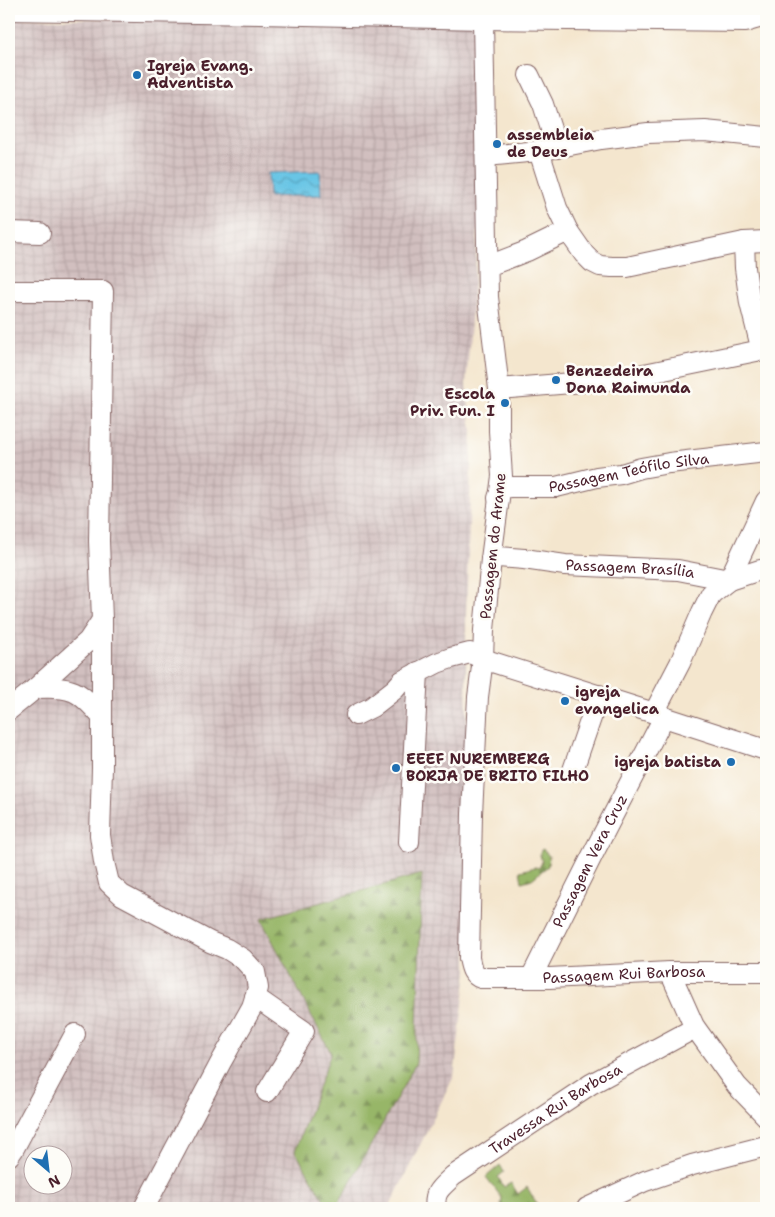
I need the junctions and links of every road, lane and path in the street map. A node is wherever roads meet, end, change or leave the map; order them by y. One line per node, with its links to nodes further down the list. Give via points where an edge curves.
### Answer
1 (9, 10): 2 (street)
2 (260, 11): 4 (street)
3 (766, 16): 4 (street, via 745,22)
4 (483, 19): 8 (street, Passagem do Arame)
5 (529, 74): 7 (street, via 543,104)
6 (766, 137): 7 (street, via 705,131 648,133)
7 (548, 150): 8 (street); 11 (street, via 556,208)
8 (486, 156): 14 (street, Passagem do Arame)
9 (9, 232): 10 (street)
10 (40, 232)
11 (568, 232): 13 (street, via 592,262 612,267 627,267); 14 (street)
12 (766, 241): 13 (street)
13 (744, 242): 16 (street, via 749,294)
14 (488, 266): 17 (street, Passagem do Arame, via 488,297)
15 (9, 291): 24 (street, via 103,291 91,541)
16 (764, 350): 17 (street, via 620,379)
17 (499, 389): 19 (street, Passagem do Arame, via 502,476)
18 (766, 452): 19 (street, Passagem Teófilo Silva, via 669,463 556,487 502,487)
19 (498, 498): 21 (street, Passagem do Arame)
20 (766, 501): 23 (street, Passagem Vera Cruz)
21 (491, 558): 23 (street, Passagem Brasília, via 678,570); 25 (street, Passagem do Arame)
22 (766, 569): 23 (street, Passagem Brasília)
23 (729, 580): 31 (street, Passagem Vera Cruz, via 711,594)
24 (102, 620): 27 (street, via 88,641); 32 (street)
25 (483, 659): 26 (street, via 470,653); 28 (street); 38 (street, Passagem do Arame, via 472,814 469,958 473,973)
26 (418, 672): 30 (street, via 402,681 372,707); 35 (street)
27 (36, 688): 29 (street); 32 (street, via 72,690 88,701)
28 (599, 695): 31 (street); 34 (street)
29 (9, 710)
30 (356, 715)
31 (659, 715): 33 (street); 39 (street, Passagem Vera Cruz)
32 (102, 717): 40 (street, via 100,835 109,883 122,895 243,958 255,972 258,988)
33 (766, 750)
34 (573, 770)
35 (409, 842)
36 (670, 972): 37 (street, Passagem Rui Barbosa); 39 (street, Passagem Rui Barbosa); 41 (street)
37 (766, 972)
38 (481, 978): 39 (street, Passagem Rui Barbosa)
39 (531, 978)
40 (255, 997): 43 (street, via 304,1031); 47 (street)
41 (695, 1028): 44 (street, via 738,1086); 48 (street, Travessa Rui Barbosa, via 591,1084 454,1176 435,1196)
42 (75, 1034): 46 (street)
43 (266, 1092)
44 (766, 1116)
45 (766, 1146): 49 (street, via 645,1181)
46 (9, 1156)
47 (144, 1208)
48 (436, 1208)
49 (587, 1208)

